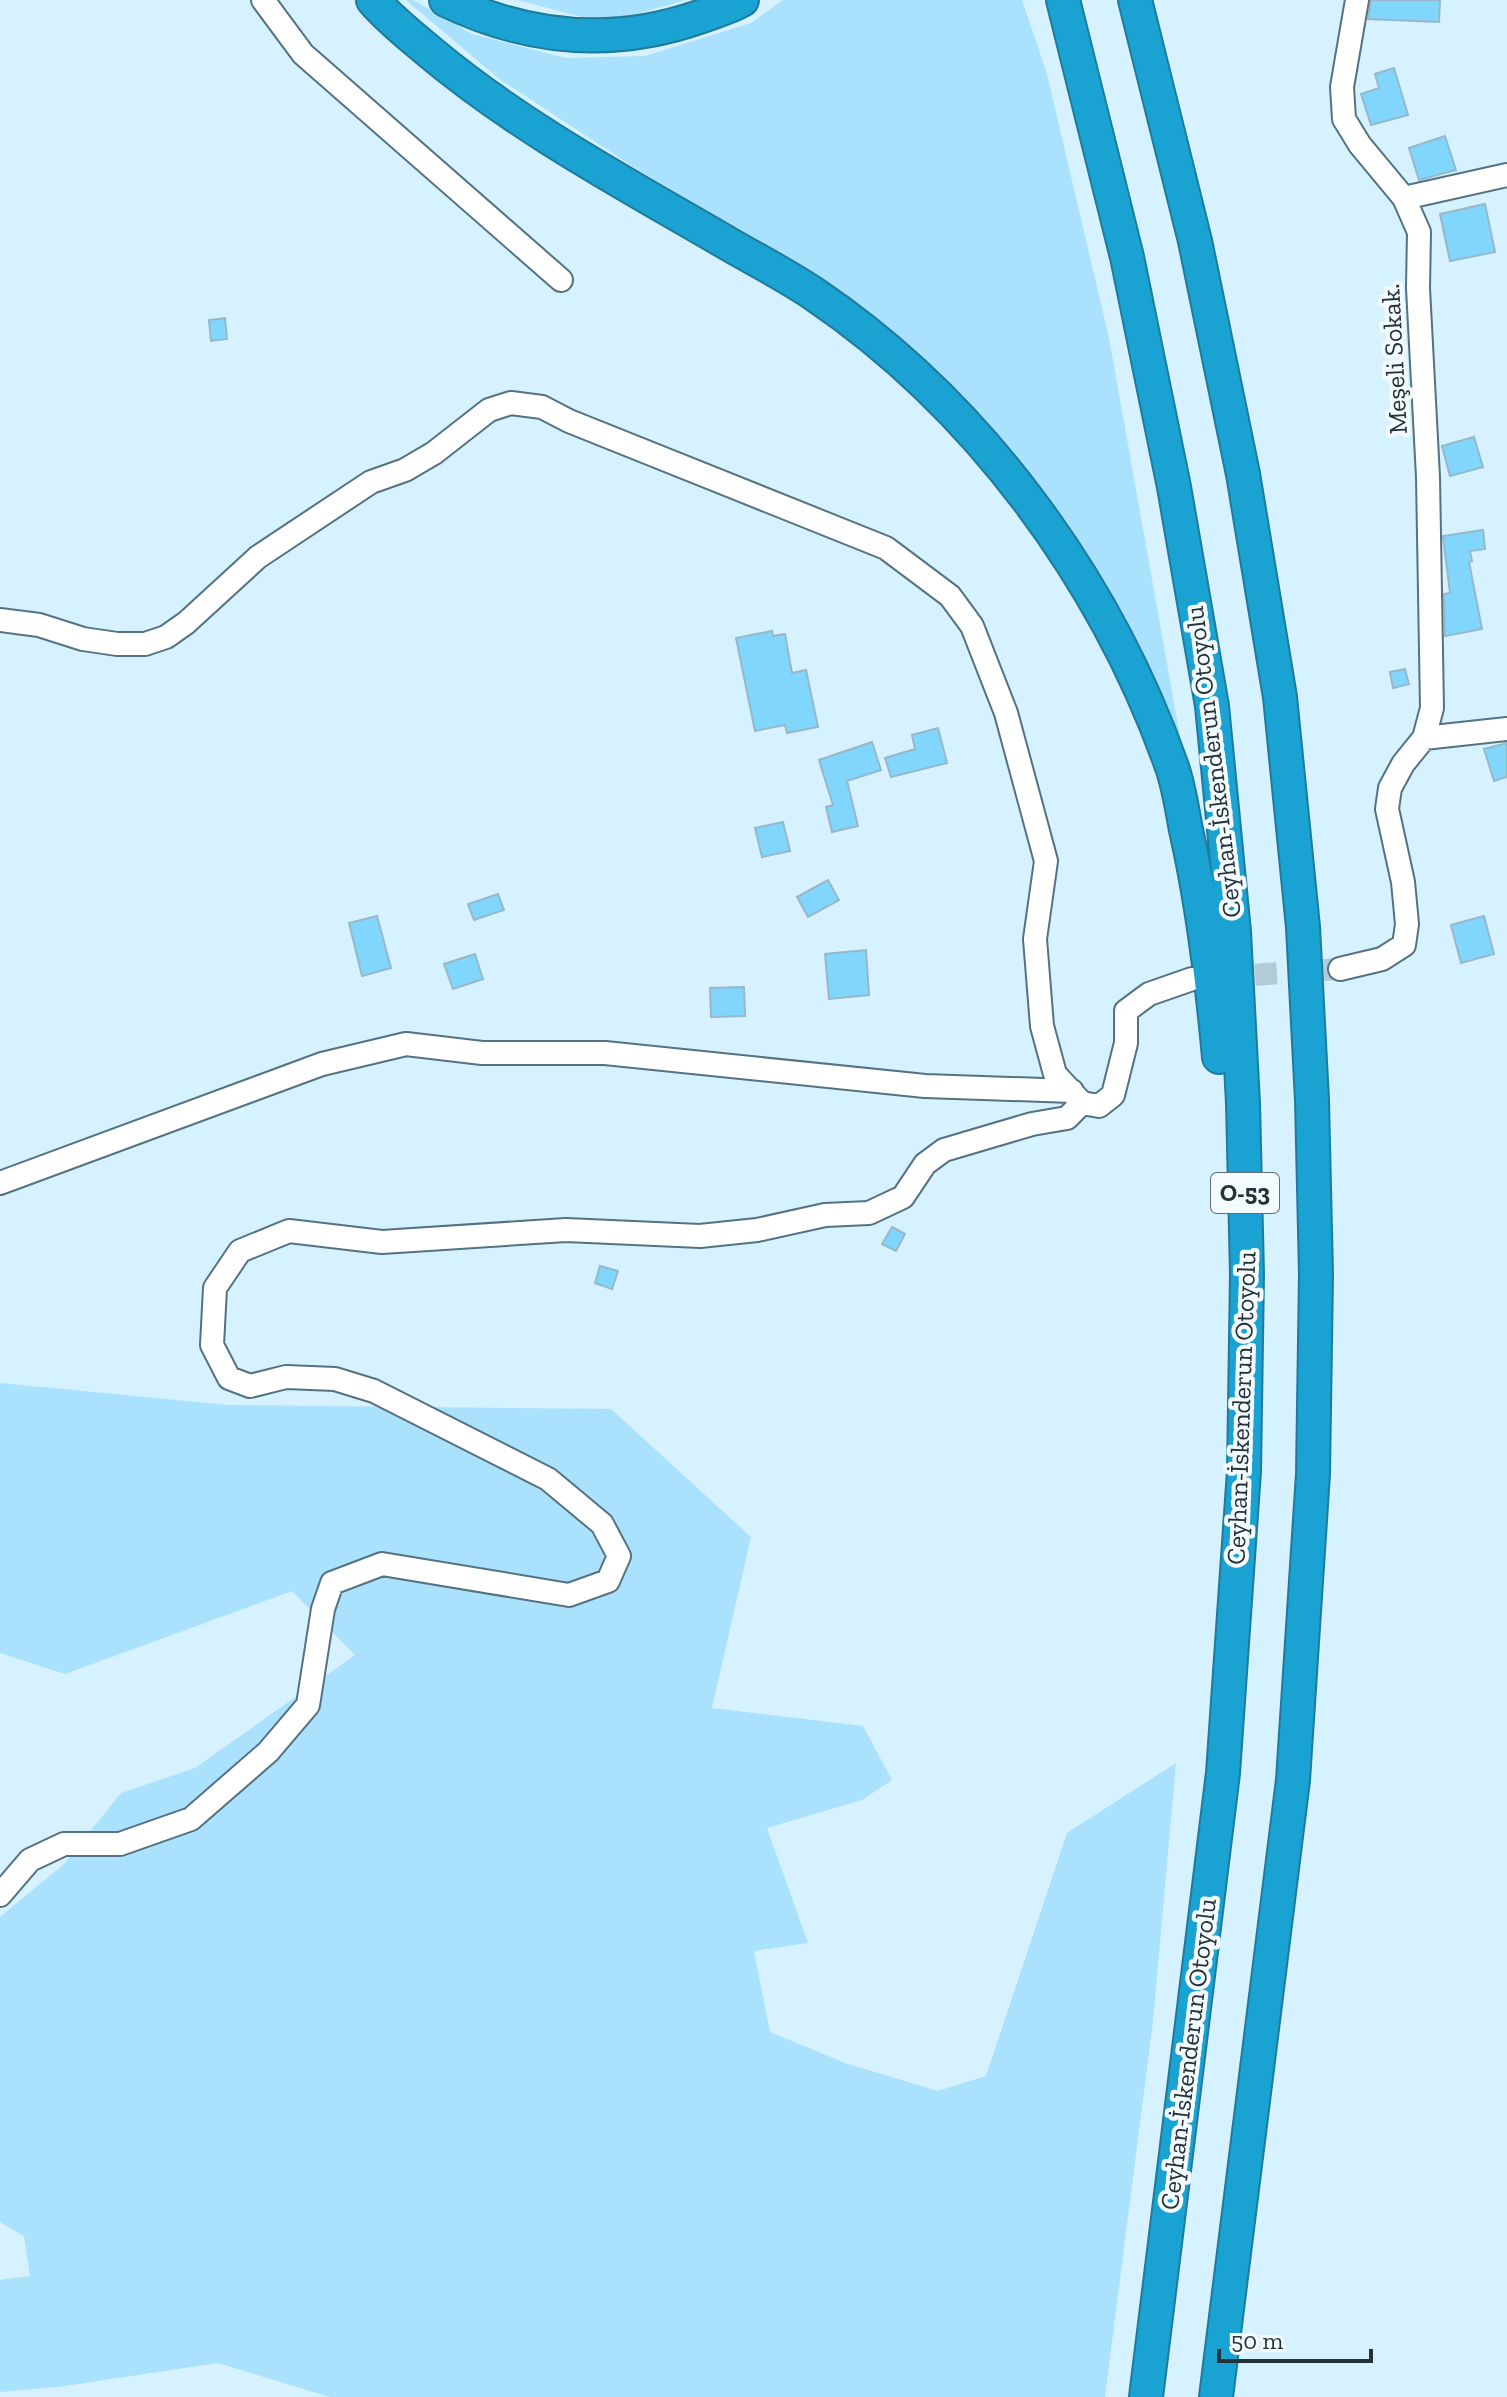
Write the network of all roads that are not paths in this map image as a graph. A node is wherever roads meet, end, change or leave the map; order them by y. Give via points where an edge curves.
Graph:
1 (263, 0) edge
2 (373, 0) edge
3 (446, 0) edge
4 (742, 0) edge
5 (1063, 0) edge
6 (1135, 0) edge
7 (1357, 0) edge
8 (1507, 175) edge
9 (1404, 198) junction
10 (561, 280) dead end
11 (0, 620) edge
12 (1507, 729) edge
13 (1424, 738) junction
14 (1340, 969) tunnel mouth
15 (1192, 979) dead end
16 (1077, 1097) junction
17 (0, 1183) edge
18 (1244, 1471) junction
19 (0, 1895) edge
20 (1146, 2397) edge
21 (1216, 2397) edge

1 - 10 street via 303,54
2 - 18 highway via 469,84 566,148 813,293 892,354 964,422 1028,498 1088,590 1140,688 1173,770 1197,880 1226,1121
3 - 4 highway via 536,32 601,36 670,28
5 - 18 highway, Ceyhan-İskenderun Otoyolu / O-53 via 1127,257 1212,706 1234,932 1243,1103
6 - 21 highway, O-53 via 1195,241 1243,474 1280,697 1303,927 1312,1100 1313,1474 1293,1780
7 - 9 street, Meşeli Sokak. via 1342,87 1344,119
8 - 9 street
9 - 13 street, Meşeli Sokak. via 1419,232 1432,708
11 - 16 street via 117,644 166,637 258,557 371,482 434,453 489,410 511,403 542,407 886,548 950,596 972,626 1006,713 1046,861 1035,939 1042,1026 1055,1074
12 - 13 street
13 - 14 street via 1390,788 1387,809 1403,882 1404,945 1382,959
15 - 16 street via 1149,994 1126,1011 1126,1043 1113,1095 1099,1106
16 - 17 street via 605,1053 482,1053 406,1044 322,1064
16 - 19 street via 1067,1118 944,1150 925,1164 903,1197 869,1213 700,1236 566,1230 382,1242 289,1231 240,1251 215,1288 212,1345 229,1378 250,1386 286,1377 335,1379 374,1391 548,1479 602,1524 619,1556 608,1581 569,1595 382,1564 332,1583 308,1705 268,1752 191,1819 120,1844 64,1844 30,1860
18 - 20 highway, Ceyhan-İskenderun Otoyolu / O-53 via 1223,1773

